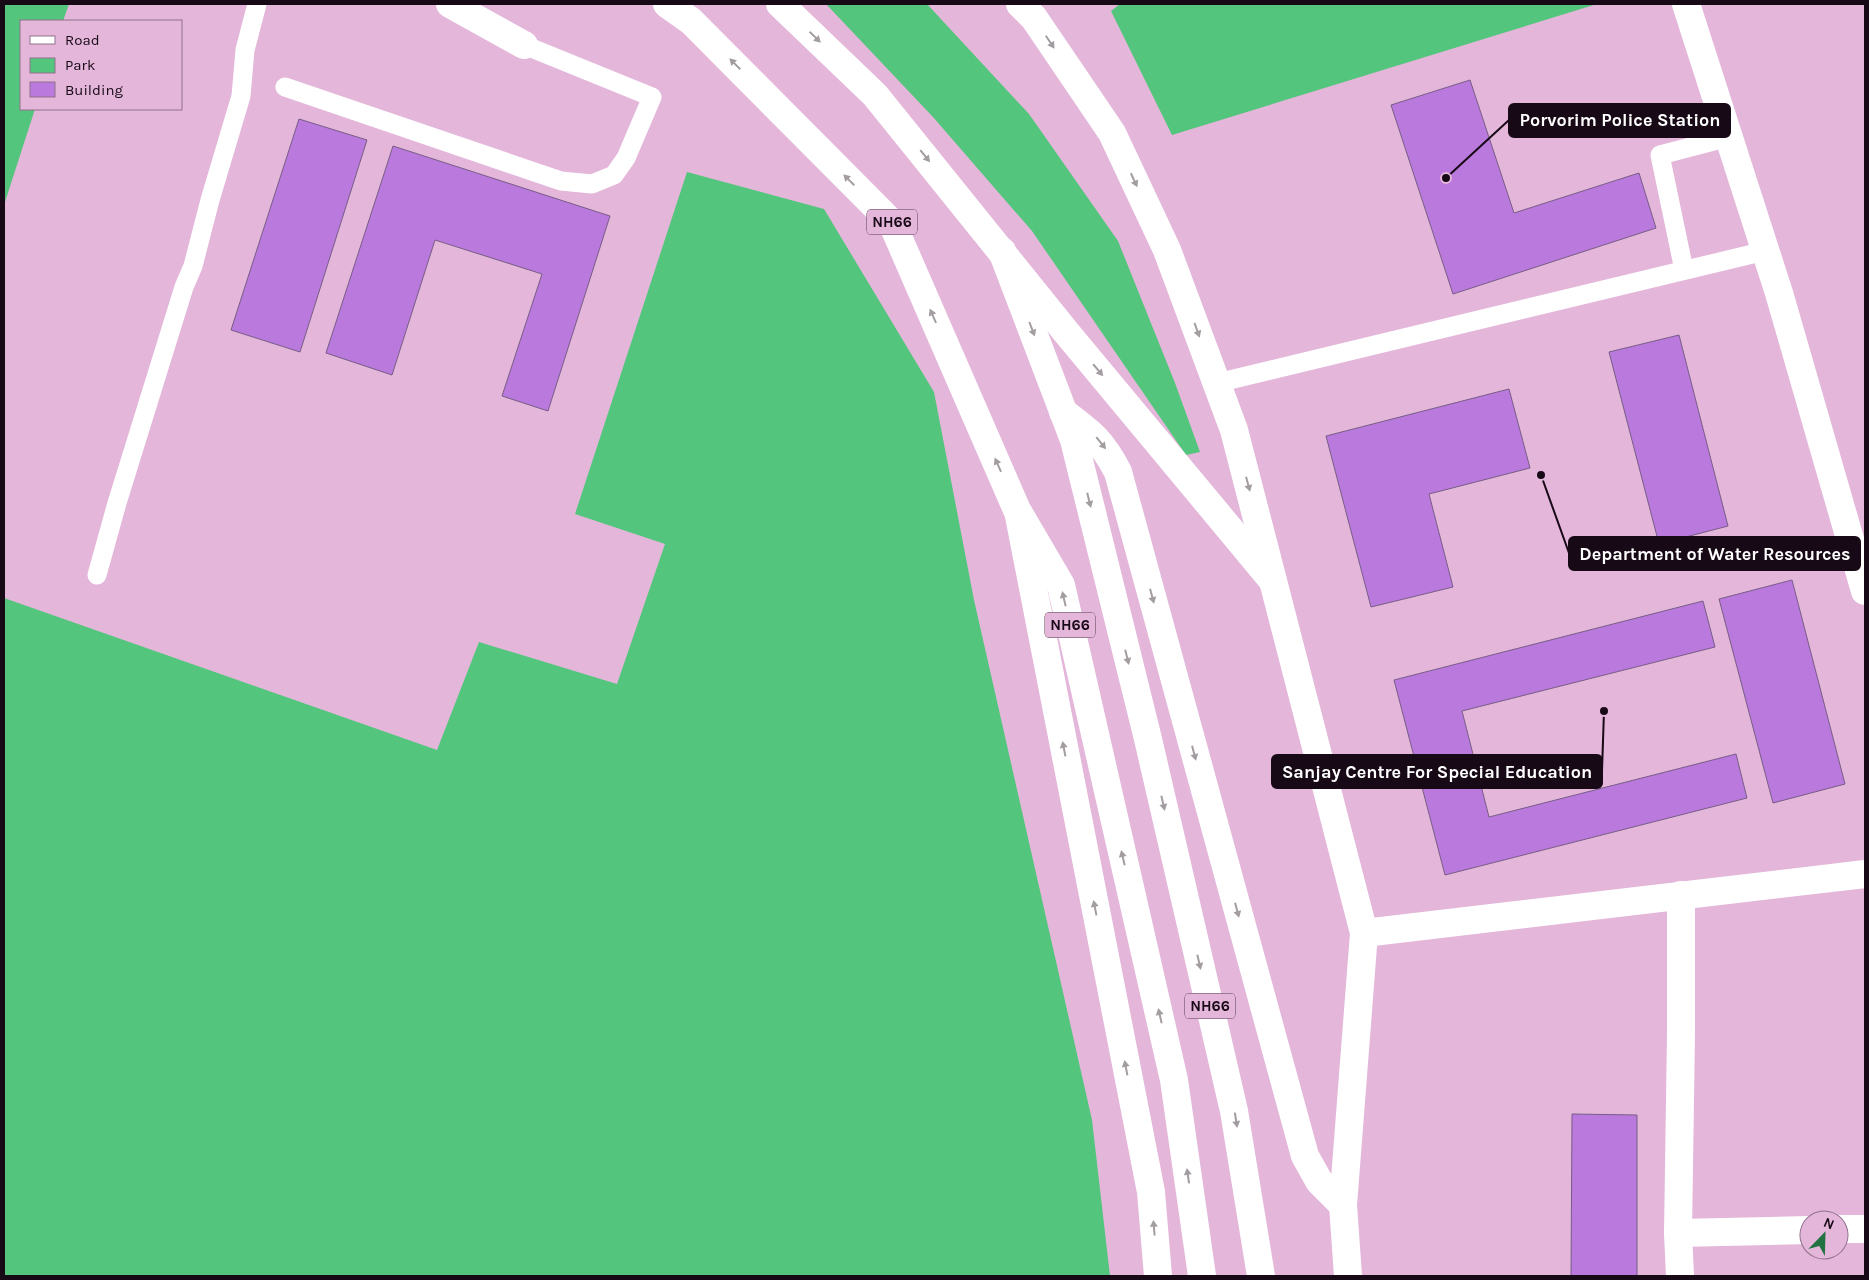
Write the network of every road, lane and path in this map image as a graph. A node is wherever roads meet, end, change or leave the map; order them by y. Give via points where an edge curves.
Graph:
1 (257, 4) edge
2 (450, 4) edge
3 (667, 4) edge
4 (780, 4) edge
5 (1020, 4) edge
6 (1686, 4) edge
7 (524, 45) joint
8 (286, 87) dead end
9 (1728, 137) junction
10 (1002, 251) junction
11 (1765, 251) junction
12 (1684, 270) junction
13 (1216, 383) junction
14 (1063, 412) junction
15 (1017, 510) junction
16 (97, 576) dead end
17 (1273, 581) junction
18 (1865, 591) edge
19 (1865, 874) edge
20 (1681, 895) junction
21 (1364, 933) junction
22 (1343, 1205) junction
23 (1849, 1229) edge
24 (1865, 1229) edge
25 (1799, 1230) edge
26 (1678, 1233) junction
27 (1158, 1276) edge
28 (1202, 1276) edge
29 (1261, 1276) edge
30 (1348, 1276) edge
31 (1680, 1276) edge

1 - 16 lane via 245,50 239,104 193,266
2 - 7 main road
15 -> 3 main road, NH66 via 892,223 691,20
4 -> 10 main road, NH66 via 875,95
5 -> 13 main road via 1034,18 1112,133 1167,250
6 - 9 main road
7 - 8 lane via 652,97 626,158 614,175 592,184 561,181
9 - 11 main road
9 - 12 lane via 1660,155
10 -> 14 main road, NH66
10 -> 17 main road
11 - 12 lane
11 - 18 main road
12 - 13 lane
13 -> 17 main road via 1234,430
14 -> 22 main road via 1095,437 1108,452 1118,472 1305,1156 1319,1181
14 -> 29 main road, NH66 via 1074,440 1148,739 1234,1111
27 -> 15 main road via 1151,1192
28 -> 15 main road, NH66 via 1174,1080 1061,585
17 - 21 main road
19 - 20 main road
20 - 21 main road
20 - 26 main road
21 - 22 main road
22 - 30 main road
23 - 24 main road
25 - 26 main road
26 - 31 main road

